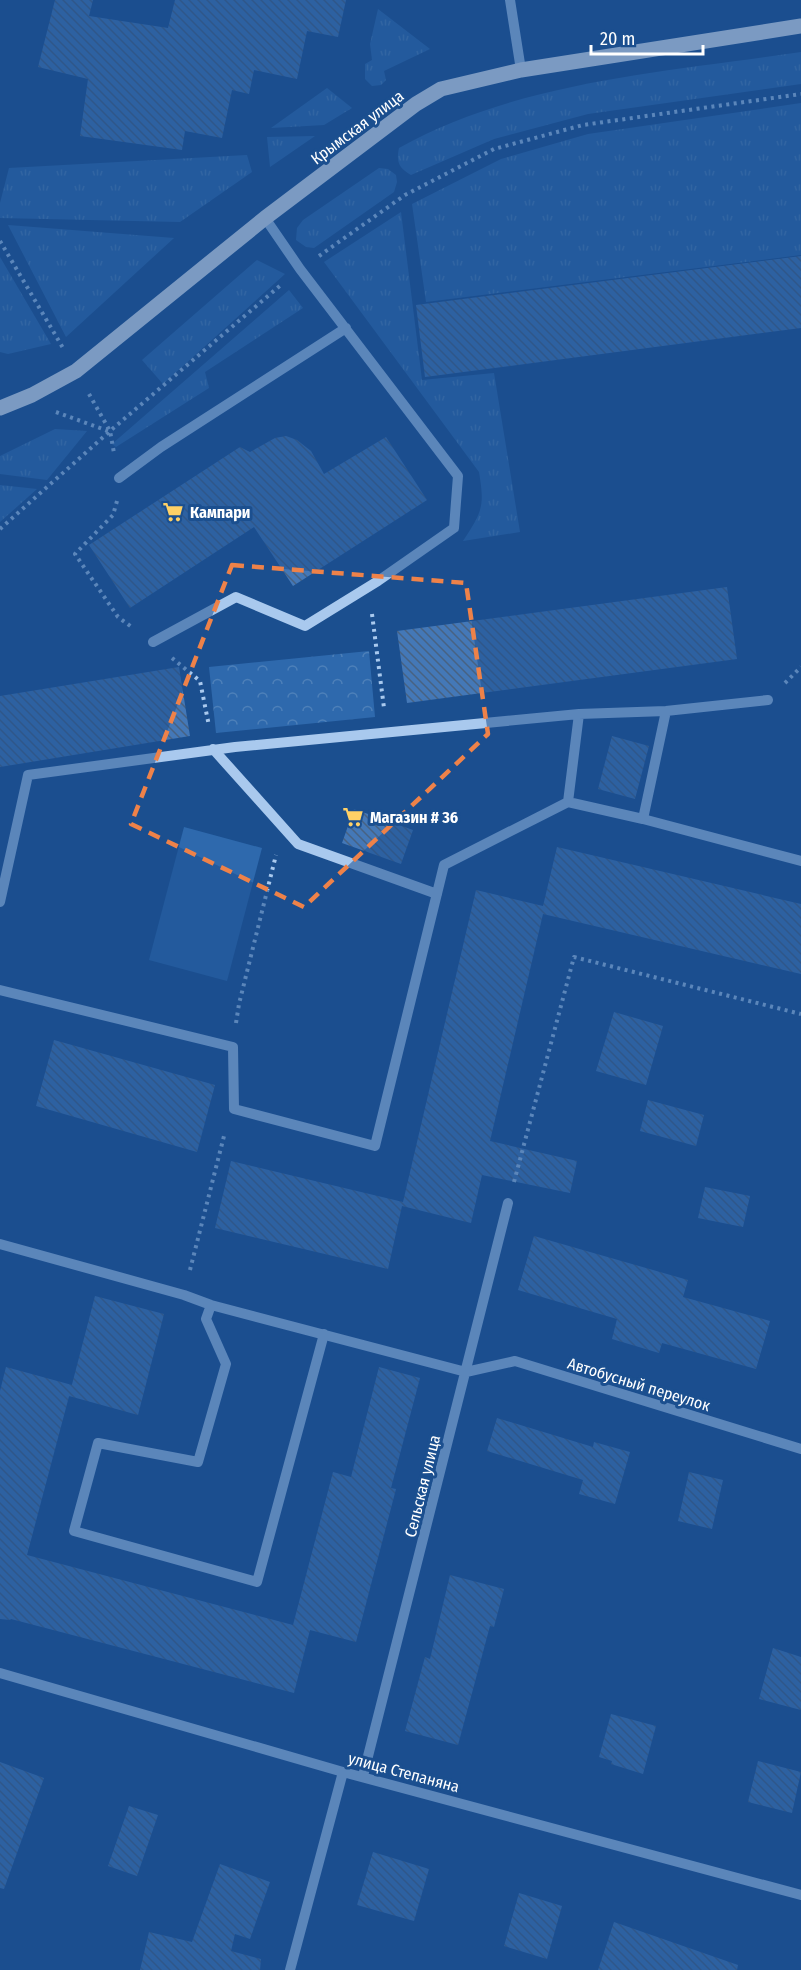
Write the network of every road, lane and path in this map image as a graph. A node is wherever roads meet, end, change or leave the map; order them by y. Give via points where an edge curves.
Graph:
1 (510, 0) edge
2 (801, 26) edge
3 (521, 70) junction
4 (801, 94) edge
5 (265, 218) junction
6 (300, 268) junction
7 (346, 328) junction
8 (0, 408) edge
9 (54, 412) dead end
10 (110, 431) junction
11 (119, 478) dead end
12 (0, 529) edge
13 (378, 581) junction
14 (153, 642) dead end
15 (768, 700) dead end
16 (666, 711) junction
17 (579, 714) junction
18 (387, 732) junction
19 (213, 749) junction
20 (568, 802) junction
21 (643, 819) junction
22 (801, 861) edge
23 (437, 894) junction
24 (0, 902) edge
25 (0, 990) edge
26 (801, 1014) edge
27 (234, 1109) junction
28 (508, 1203) joint
29 (0, 1244) edge
30 (184, 1295) junction
31 (210, 1305) junction
32 (324, 1334) junction
33 (466, 1372) junction
34 (801, 1449) edge
35 (0, 1673) edge
36 (343, 1772) junction
37 (363, 1776) junction
38 (801, 1895) edge
39 (290, 1970) edge

1 - 3 street
2 - 3 main road, Крымская улица
3 - 5 main road, Крымская улица via 441,89
4 - 6 path via 583,125 494,149 405,195
5 - 6 street
5 - 8 main road, Крымская улица via 76,371
6 - 7 street
6 - 10 path
7 - 11 street
7 - 13 street via 458,476 454,528
9 - 10 path
10 - 12 path
13 - 14 street via 305,626 236,597
13 - 18 path via 370,603
15 - 16 street
16 - 17 street
16 - 21 street
17 - 18 street
17 - 20 street
18 - 19 street
19 - 23 street via 298,844
19 - 24 street via 27,775
20 - 21 street
20 - 23 street via 444,865
21 - 22 street
23 - 27 street via 375,1146
25 - 27 street via 233,1047
26 - 28 path via 574,957
27 - 30 path via 224,1134
28 - 33 street, Сельская улица
29 - 30 street
30 - 31 street
31 - 32 street
31 - 32 street via 206,1319 226,1364 198,1462 98,1443 74,1531 257,1582
32 - 33 street
33 - 34 street, Автобусный переулок via 515,1361
33 - 37 street, Сельская улица
35 - 36 street, улица Степаняна
36 - 37 street, улица Степаняна
36 - 39 street
37 - 38 street, улица Степаняна

